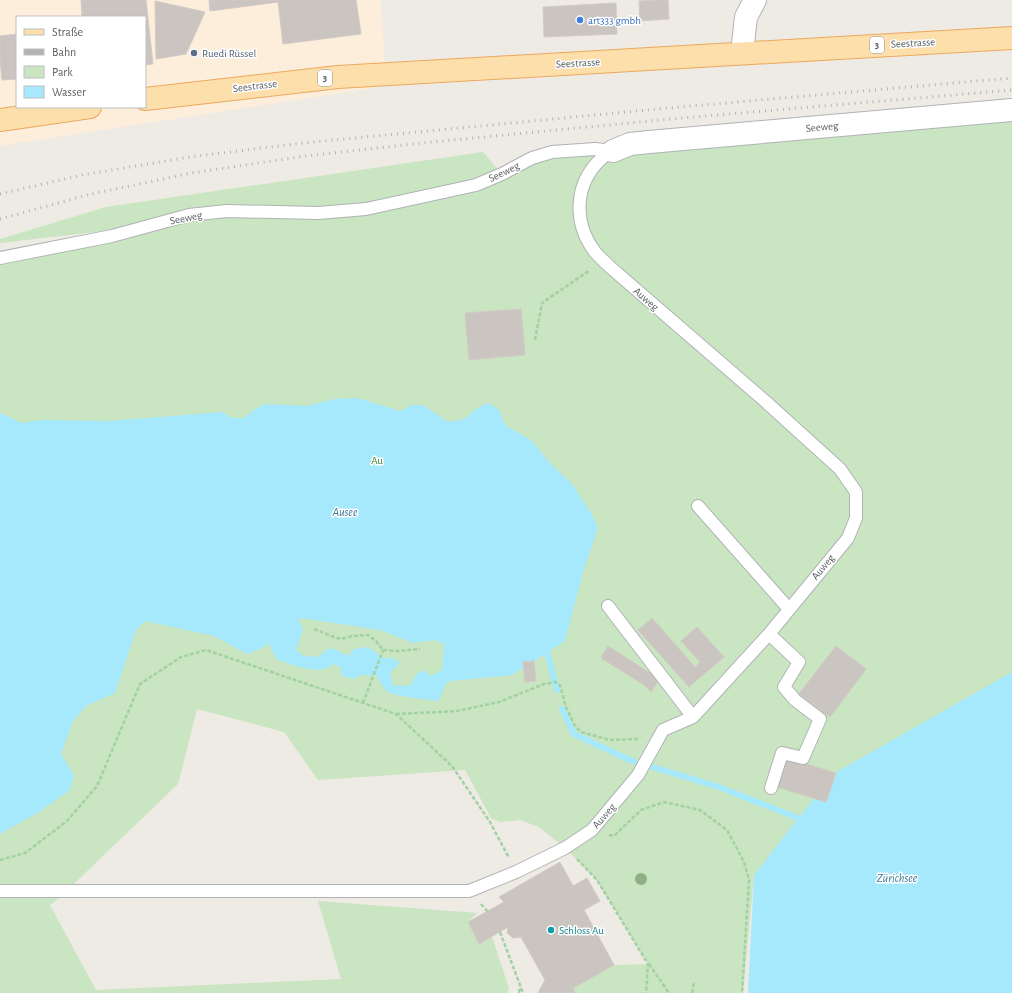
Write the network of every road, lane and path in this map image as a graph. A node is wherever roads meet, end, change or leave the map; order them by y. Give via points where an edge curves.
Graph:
1 (755, 0) edge
2 (1012, 38) edge
3 (742, 53) junction
4 (146, 99) edge
5 (83, 108) edge
6 (1012, 110) edge
7 (0, 120) edge
8 (613, 151) junction
9 (0, 258) edge
10 (603, 261) junction
11 (535, 340) dead end
12 (698, 506) dead end
13 (608, 606) dead end
14 (789, 609) junction
15 (314, 629) dead end
16 (769, 634) junction
17 (420, 649) dead end
18 (383, 650) junction
19 (363, 703) junction
20 (396, 714) junction
21 (693, 716) junction
22 (663, 730) junction
23 (771, 788) dead end
24 (592, 830) junction
25 (565, 848) junction
26 (0, 860) edge
27 (516, 872) junction
28 (0, 891) edge
29 (500, 932) dead end
30 (648, 964) junction
31 (694, 982) dead end
32 (520, 987) junction
33 (519, 993) edge
34 (523, 993) edge
35 (646, 993) edge
36 (670, 993) edge
37 (692, 993) edge
38 (742, 993) edge

1 - 3 street via 746,18
2 - 3 main road, Seestrasse / 3
3 - 4 main road, Seestrasse / 3 via 338,77
5 - 7 main road
6 - 8 street, Seeweg via 649,142 630,144
8 - 9 lane, Seeweg via 595,149 552,152 532,158 476,186 366,209 318,213 227,211 189,215 112,236
8 - 10 lane, Auweg via 589,172 579,201 579,214 586,238
10 - 11 path via 542,303
10 - 14 lane, Auweg via 840,469 856,492 856,518 848,538
12 - 14 lane
13 - 21 lane
14 - 16 lane, Auweg
15 - 18 path via 341,639 368,635
16 - 21 lane, Auweg
16 - 23 lane via 799,662 784,687 795,700 820,719 803,758 782,753
17 - 18 path
18 - 19 path
19 - 20 path
19 - 26 path via 206,650 181,657 140,684 97,786 67,821 25,853
20 - 22 path via 457,711 498,702 555,682 560,685 566,707 575,726 581,732 616,740 636,739
20 - 27 path via 452,766 490,822
21 - 22 lane, Auweg
22 - 24 lane, Auweg via 638,775
24 - 25 lane, Auweg
24 - 38 path via 614,836 641,810 664,802 700,810 727,830 744,862 749,880
25 - 27 lane, Auweg
25 - 30 path via 597,880
27 - 28 lane, Auweg via 469,891
29 - 32 path
30 - 35 path
30 - 36 path
31 - 37 path
32 - 33 path
32 - 34 path

